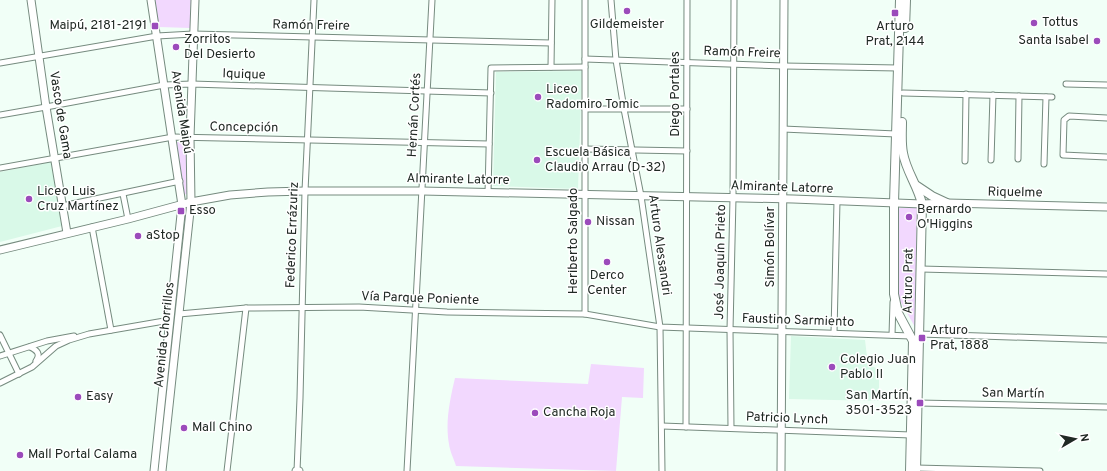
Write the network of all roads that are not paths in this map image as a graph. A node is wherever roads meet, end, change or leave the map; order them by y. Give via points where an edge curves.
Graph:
1 (31, 0) edge
2 (151, 0) edge
3 (195, 0) edge
4 (314, 0) edge
5 (432, 0) edge
6 (552, 0) edge
7 (585, 0) edge
8 (611, 0) edge
9 (687, 0) edge
10 (734, 0) edge
11 (784, 0) edge
12 (900, 0) edge
13 (906, 0) edge
14 (193, 34) junction
15 (157, 36) junction
16 (312, 37) junction
17 (430, 40) junction
18 (551, 43) junction
19 (39, 56) junction
20 (585, 59) junction
21 (616, 60) junction
22 (687, 62) junction
23 (0, 63) edge
24 (733, 64) junction
25 (784, 66) junction
26 (550, 67) junction
27 (585, 67) junction
28 (898, 68) junction
29 (192, 84) junction
30 (1066, 84) dead end
31 (164, 85) junction
32 (1107, 85) edge
33 (310, 88) junction
34 (427, 91) junction
35 (491, 93) junction
36 (903, 93) junction
37 (966, 94) junction
38 (993, 95) junction
39 (1019, 96) junction
40 (46, 107) junction
41 (687, 108) junction
42 (585, 109) junction
43 (624, 109) junction
44 (0, 115) edge
45 (1107, 118) edge
46 (783, 129) junction
47 (896, 134) junction
48 (173, 137) junction
49 (190, 137) junction
50 (308, 140) junction
51 (424, 143) junction
52 (489, 144) junction
53 (585, 149) junction
54 (632, 150) junction
55 (687, 152) junction
56 (1107, 157) edge
57 (54, 158) junction
58 (1018, 159) dead end
59 (991, 160) dead end
60 (965, 161) dead end
61 (1044, 164) dead end
62 (0, 168) edge
63 (180, 182) junction
64 (916, 186) junction
65 (305, 191) junction
66 (422, 191) junction
67 (488, 193) junction
68 (122, 194) junction
69 (585, 195) junction
70 (641, 196) junction
71 (687, 197) junction
72 (733, 198) junction
73 (783, 199) junction
74 (837, 201) junction
75 (191, 202) junction
76 (894, 203) junction
77 (947, 203) junction
78 (922, 204) junction
79 (182, 205) junction
80 (62, 206) junction
81 (1107, 207) edge
82 (128, 218) junction
83 (92, 227) junction
84 (67, 233) junction
85 (0, 250) edge
86 (921, 269) junction
87 (1107, 274) edge
88 (894, 294) junction
89 (246, 308) junction
90 (302, 308) junction
91 (415, 310) junction
92 (179, 314) junction
93 (585, 314) junction
94 (170, 320) junction
95 (660, 328) junction
96 (687, 329) junction
97 (111, 330) junction
98 (730, 330) junction
99 (782, 331) junction
100 (834, 333) junction
101 (89, 334) junction
102 (0, 335) edge
103 (892, 335) junction
104 (915, 335) junction
105 (1107, 340) edge
106 (29, 347) junction
107 (9, 354) junction
108 (0, 356) edge
109 (34, 366) junction
110 (19, 374) junction
111 (0, 383) edge
112 (918, 403) junction
113 (165, 407) junction
114 (1107, 407) edge
115 (662, 426) junction
116 (686, 427) junction
117 (731, 428) junction
118 (782, 430) junction
119 (911, 435) junction
120 (914, 470) edge
121 (154, 471) edge
122 (162, 471) edge
123 (227, 471) edge
124 (297, 471) edge
125 (407, 471) edge
126 (662, 471) edge
127 (781, 471) edge
128 (1040, 471) edge

1 - 19 main road, Vasco de Gama
2 - 15 main road, Avenida Maipú
3 - 14 main road, Avenida Maipú
4 - 16 street, Federico Errázuriz
5 - 17 street, Hernán Cortés
6 - 18 street
7 - 20 street, Heriberto Salgado
8 - 21 street, Arturo Alessandri
9 - 22 street, Diego Portales
10 - 24 street, José Joaquín Prieto
11 - 25 main road, Simón Bolívar
12 - 28 main road, Arturo Prat
13 - 36 main road, Arturo Prat
14 - 15 street, Ramón Freire
14 - 16 street, Ramón Freire
14 - 29 main road, Avenida Maipú
15 - 19 street, Ramón Freire
15 - 31 main road, Avenida Maipú
16 - 17 street, Ramón Freire
16 - 33 street, Federico Errázuriz
17 - 18 street, Ramón Freire
17 - 34 street, Hernán Cortés
18 - 26 street
19 - 23 street, Ramón Freire
19 - 40 main road, Vasco de Gama
20 - 21 street, Ramón Freire
20 - 27 street, Heriberto Salgado
21 - 22 street, Ramón Freire
21 - 43 street, Arturo Alessandri
22 - 24 street, Ramón Freire
22 - 41 street, Diego Portales
24 - 25 street, Ramón Freire
24 - 72 street, José Joaquín Prieto
25 - 28 street, Ramón Freire
25 - 46 main road, Simón Bolívar
26 - 27 street
26 - 35 street via 491,68
27 - 42 street, Heriberto Salgado
28 - 47 main road, Arturo Prat
29 - 31 street, Iquique
29 - 33 street, Iquique
29 - 49 main road, Avenida Maipú
30 - 32 street
31 - 40 street, Iquique
31 - 48 main road, Avenida Maipú
33 - 34 street, Iquique
33 - 50 street, Federico Errázuriz
34 - 35 street, Iquique
34 - 51 street, Hernán Cortés
35 - 52 street
36 - 37 street
36 - 64 main road, Arturo Prat via 903,154
37 - 38 street
37 - 60 street
38 - 39 street
38 - 59 street
39 - 58 street
39 - 61 street via 1049,97
40 - 44 street, Iquique
40 - 57 main road, Vasco de Gama
41 - 43 street
41 - 55 street, Diego Portales
42 - 43 street
42 - 53 street, Heriberto Salgado
43 - 54 street, Arturo Alessandri
45 - 56 street via 1069,116 1064,120 1063,155
46 - 47 street
46 - 73 main road, Simón Bolívar
47 - 76 main road, Arturo Prat
48 - 49 street, Concepción
48 - 57 street, Concepción
48 - 63 main road, Avenida Maipú
49 - 50 street, Concepción
49 - 75 main road, Avenida Maipú
50 - 51 street, Concepción
50 - 65 street, Federico Errázuriz
51 - 52 street, Concepción
51 - 66 street, Hernán Cortés
52 - 67 street
53 - 54 street
53 - 69 street, Heriberto Salgado
54 - 55 street
54 - 70 street, Arturo Alessandri
55 - 71 street, Diego Portales
57 - 62 street, Concepción
57 - 80 main road, Vasco de Gama
63 - 68 street
63 - 79 main road, Avenida Maipú
64 - 77 main road
64 - 78 main road, Arturo Prat
65 - 66 main road, Almirante Latorre
65 - 75 main road, Almirante Latorre via 243,194
65 - 90 street, Federico Errázuriz
66 - 67 main road, Almirante Latorre
66 - 91 street, Hernán Cortés
67 - 69 main road, Almirante Latorre
68 - 80 street
68 - 82 street
69 - 70 main road, Almirante Latorre
69 - 93 street, Heriberto Salgado
70 - 71 main road, Almirante Latorre
70 - 95 street, Arturo Alessandri
71 - 72 main road, Almirante Latorre
71 - 96 street, Diego Portales
72 - 73 main road, Almirante Latorre
72 - 98 street, José Joaquín Prieto
73 - 74 main road, Almirante Latorre
73 - 99 main road, Simón Bolívar
74 - 76 main road, Almirante Latorre
74 - 100 street
75 - 79 main road, Almirante Latorre
75 - 92 main road, Avenida Chorrillos
76 - 78 main road, Almirante Latorre
76 - 88 main road, Arturo Prat
77 - 78 main road, Riquelme
77 - 81 main road, Riquelme
78 - 86 main road, Arturo Prat
79 - 82 main road, Almirante Latorre
79 - 94 main road, Avenida Chorrillos
80 - 84 main road, Vasco de Gama
82 - 83 main road, Almirante Latorre
83 - 84 main road, Almirante Latorre
83 - 97 street
84 - 85 main road, Almirante Latorre
86 - 87 street
86 - 104 main road, Arturo Prat
88 - 103 street, Arturo Prat
88 - 104 main road, Arturo Prat via 898,312
89 - 90 street, Vía Parque Poniente
89 - 92 street, Vía Parque Poniente
89 - 123 street
90 - 91 street, Vía Parque Poniente via 359,307
90 - 124 street, Federico Errázuriz
91 - 93 street, Vía Parque Poniente
91 - 125 street, Hernán Cortés
92 - 113 main road, Avenida Chorrillos
93 - 95 street, Vía Parque Poniente
94 - 97 street
94 - 113 main road, Avenida Chorrillos
95 - 96 street, Faustino Sarmiento
95 - 115 street, Arturo Alessandri
96 - 98 street, Faustino Sarmiento
96 - 116 street, Diego Portales
97 - 101 street
98 - 99 street, Faustino Sarmiento
98 - 117 street, José Joaquín Prieto
99 - 100 street, Faustino Sarmiento
99 - 118 main road, Simón Bolívar
100 - 103 street, Faustino Sarmiento
101 - 106 street via 47,341
101 - 109 street via 56,346
102 - 107 street
103 - 104 street, Faustino Sarmiento
104 - 105 street, Faustino Sarmiento
104 - 112 main road, Arturo Prat
104 - 119 main road, Arturo Prat
106 - 107 street
106 - 109 street via 39,354
107 - 108 street
107 - 110 street
109 - 110 street
110 - 111 street
112 - 114 street, San Martín
112 - 120 main road, Arturo Prat
113 - 121 main road, Avenida Chorrillos
113 - 122 main road, Avenida Chorrillos
115 - 116 street, Patricio Lynch
115 - 126 street, Arturo Alessandri
116 - 117 street, Patricio Lynch
117 - 118 street, Patricio Lynch
118 - 119 street, Patricio Lynch
118 - 127 main road, Simón Bolívar
119 - 120 main road, Arturo Prat
120 - 128 street

